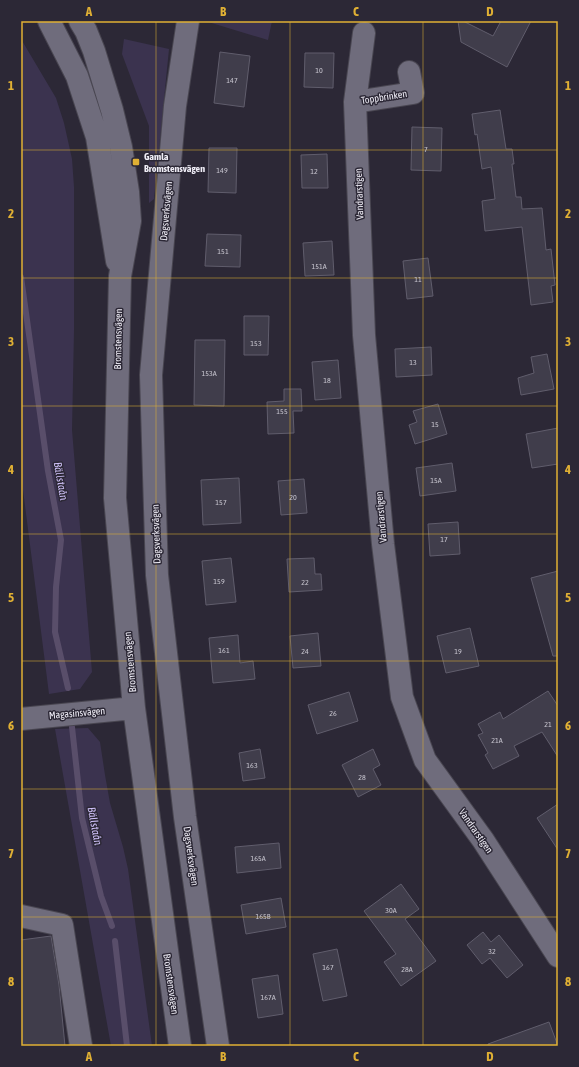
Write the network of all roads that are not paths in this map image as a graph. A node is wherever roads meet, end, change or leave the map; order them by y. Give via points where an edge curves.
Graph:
1 (80, 21) edge
2 (188, 21) edge
3 (52, 22) edge
4 (364, 33) dead end
5 (409, 72) dead end
6 (355, 102) junction
7 (120, 276) junction
8 (134, 708) junction
9 (21, 719) edge
10 (21, 916) edge
11 (558, 956) edge
12 (81, 1046) edge
13 (180, 1046) edge
14 (218, 1046) edge

1 - 7 street, Bromstensvägen via 94,50 121,147 130,221
2 - 14 street, Dagsverksvägen via 175,106 151,375 157,574 185,817
3 - 7 street, Bromstensvägen via 77,76 97,137
4 - 6 street, Vandrarstigen
5 - 6 street, Toppbrinken via 413,93
6 - 11 street, Vandrarstigen via 364,335 383,544 402,697 425,760 483,840
7 - 8 street, Bromstensvägen via 115,498
8 - 9 street, Magasinsvägen
8 - 13 street, Bromstensvägen
10 - 12 street via 62,925

